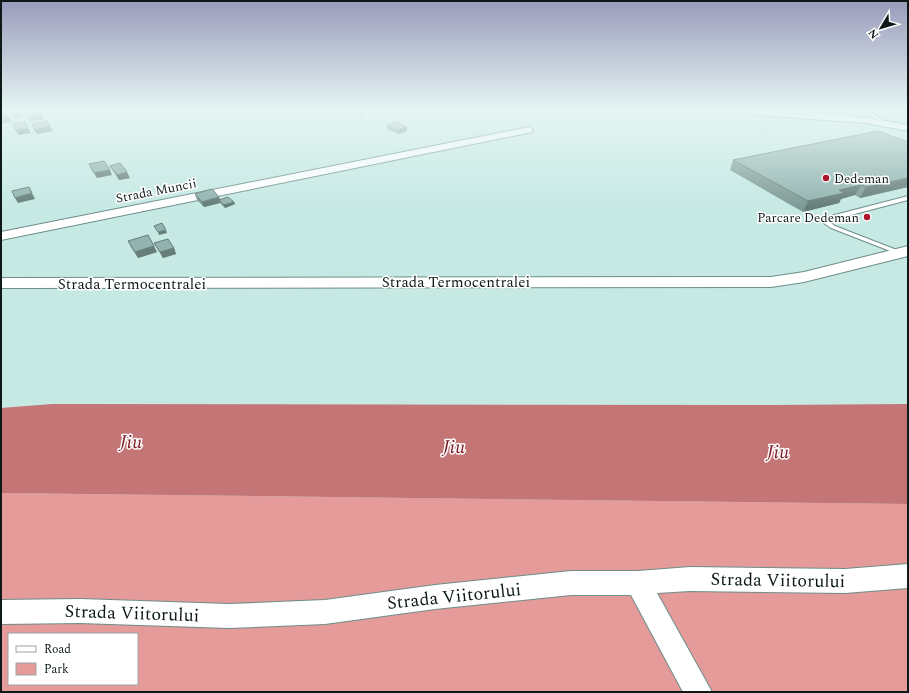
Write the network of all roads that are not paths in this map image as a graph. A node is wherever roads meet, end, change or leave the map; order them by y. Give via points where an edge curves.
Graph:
1 (473, 141) edge
2 (908, 198) edge
3 (1, 236) edge
4 (904, 252) edge
5 (1, 283) edge
6 (908, 576) edge
7 (638, 583) junction
8 (1, 612) edge
9 (698, 692) edge

1 - 3 street, Strada Muncii
2 - 4 lane via 824,221 826,224
4 - 5 street, Strada Termocentralei via 804,277 771,282
6 - 7 street, Strada Viitorului via 845,581 690,579
7 - 8 street, Strada Viitorului via 571,583 435,597 325,612 229,616 80,611
7 - 9 street

